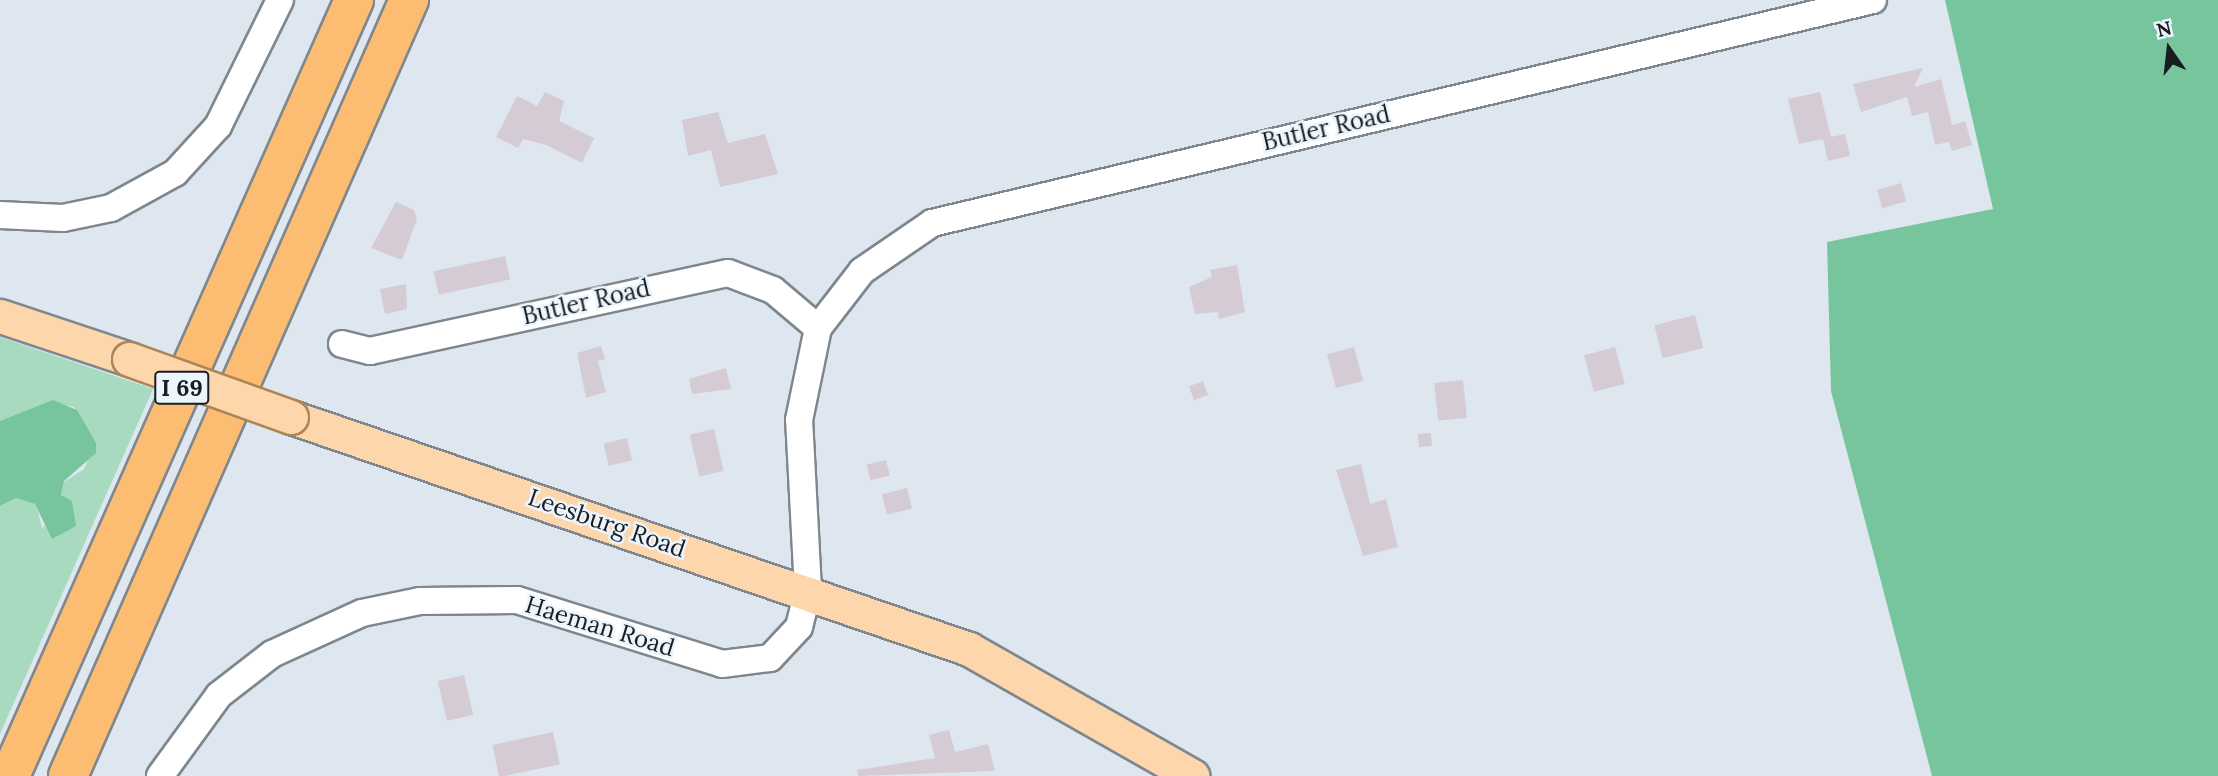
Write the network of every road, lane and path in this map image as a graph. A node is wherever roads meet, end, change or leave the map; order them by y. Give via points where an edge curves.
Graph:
1 (280, 0) edge
2 (354, 0) edge
3 (409, 0) edge
4 (1873, 0) edge
5 (0, 215) edge
6 (0, 316) edge
7 (818, 328) junction
8 (342, 344) dead end
9 (808, 590) junction
10 (1186, 774) edge
11 (9, 776) edge
12 (68, 776) edge
13 (160, 776) edge

1 - 5 street via 218,126 175,173 131,200 88,214
2 - 11 highway, I 69
3 - 12 highway, I 69
4 - 7 street, Butler Road via 932,223 862,271
6 - 9 main road, Leesburg Road, bridge
7 - 8 street, Butler Road via 773,289 727,273 382,349 354,351
7 - 9 street, Butler Road via 799,420
9 - 10 main road, Leesburg Road via 1002,665
9 - 13 street, Haeman Road via 799,627 785,647 738,665 517,600 420,601 362,613 272,654 219,695

